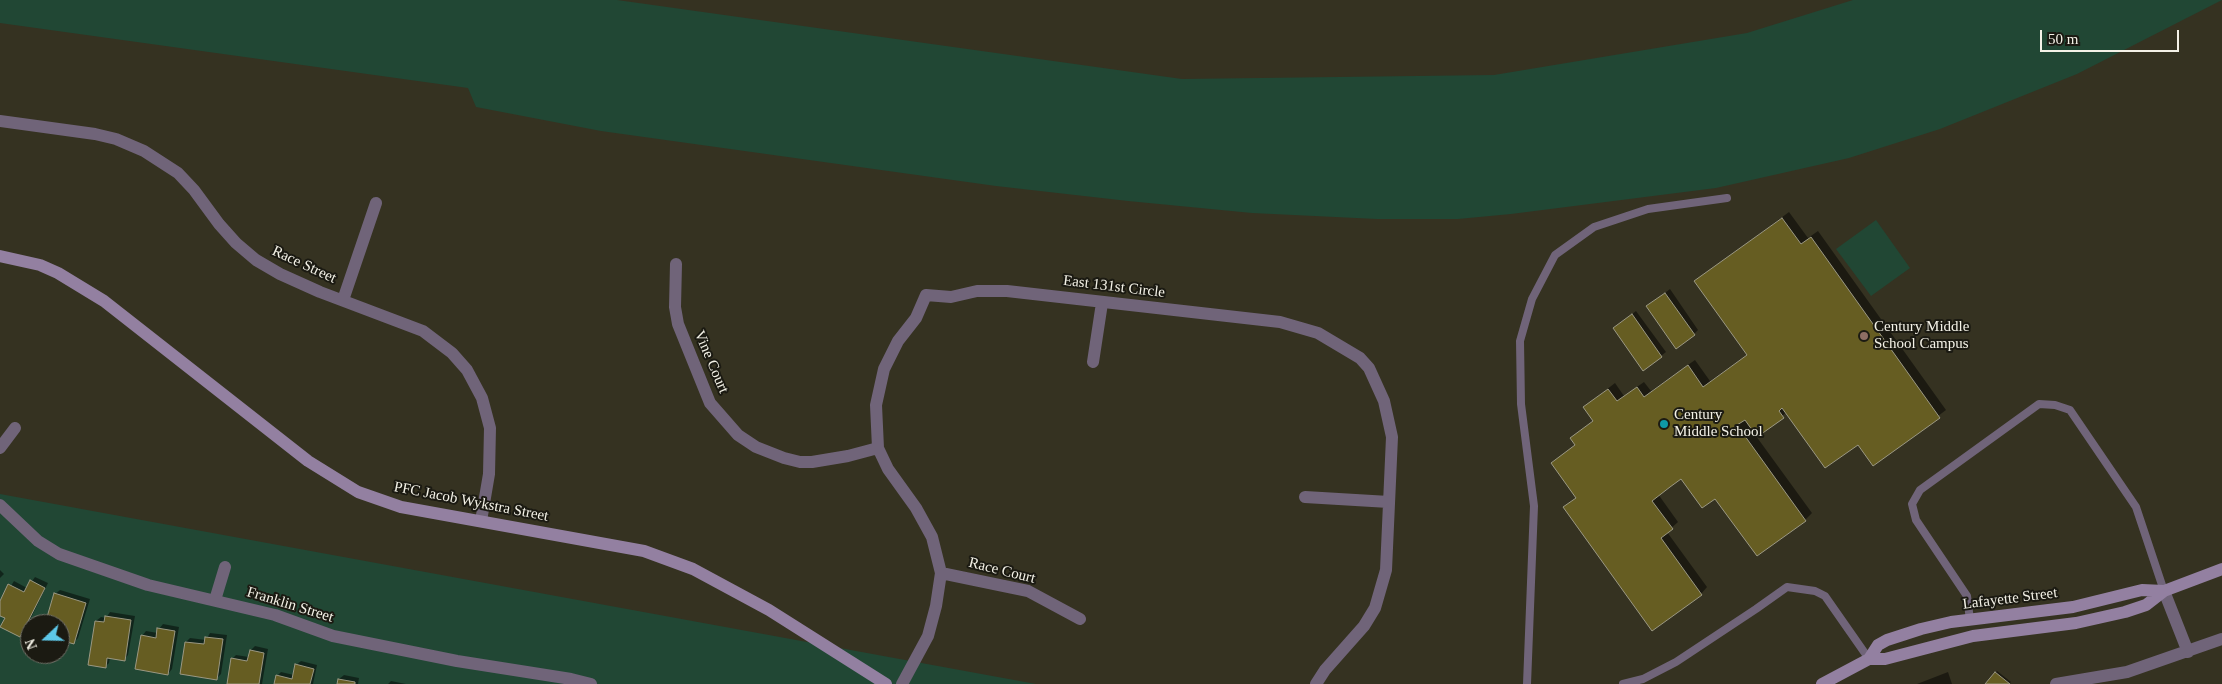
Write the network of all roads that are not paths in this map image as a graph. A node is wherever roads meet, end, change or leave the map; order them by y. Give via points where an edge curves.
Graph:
1 (0, 121) edge
2 (1727, 198) dead end
3 (376, 203) dead end
4 (0, 256) edge
5 (676, 264) dead end
6 (343, 300) junction
7 (1102, 303) junction
8 (1093, 362) dead end
9 (16, 428) dead end
10 (0, 448) edge
11 (878, 448) junction
12 (1305, 497) dead end
13 (1389, 502) junction
14 (0, 505) edge
15 (481, 521) junction
16 (224, 567) dead end
17 (2222, 569) edge
18 (941, 573) junction
19 (2164, 591) junction
20 (214, 600) junction
21 (1080, 620) dead end
22 (1970, 620) junction
23 (2222, 639) edge
24 (2188, 652) junction
25 (1869, 659) junction
26 (591, 684) edge
27 (886, 684) edge
28 (902, 684) edge
29 (1316, 684) edge
30 (1527, 684) edge
31 (1623, 684) edge
32 (1822, 684) edge
33 (2056, 684) edge

1 - 6 street, Race Street via 95,134 144,151 178,173 236,243 256,260 280,274
2 - 30 lane via 1648,209 1594,227 1555,255 1532,299 1520,341 1520,404 1534,506
3 - 6 street
4 - 15 street, PFC Jacob Wykstra Street via 40,265 104,301 308,461 358,492 401,507
5 - 11 street, Vine Court via 678,324 710,403 738,436 756,447 800,462 848,456
6 - 15 street, Race Street via 423,331 452,353 467,370 482,398 490,428 489,474
7 - 8 street
7 - 11 street, East 131st Circle via 1007,291 951,297 926,295 916,318 898,340 884,369 876,405
7 - 13 street, East 131st Circle via 1280,322 1318,333 1360,358 1369,368 1388,414 1393,453
9 - 10 street
11 - 18 street, East 131st Circle via 932,537
12 - 13 street
13 - 29 street, East 131st Circle via 1386,570 1375,608
14 - 20 street, Franklin Street via 38,540 59,554 148,585
15 - 27 street, PFC Jacob Wykstra Street via 644,551 693,569 769,610
16 - 20 street
17 - 19 street, Lafayette Street
18 - 21 street, Race Court via 1028,591
18 - 28 street, East 131st Circle via 928,636
19 - 22 street, Lafayette Street via 2142,590 2073,607
19 - 22 lane via 2136,507 2070,410 2039,404 1920,490 1912,504 1916,520 1967,596
19 - 24 street
19 - 25 street, Lafayette Street via 2146,605 2076,623 1973,636 1885,659
20 - 26 street, Franklin Street via 275,614 333,636
22 - 25 street, Lafayette Street via 1921,629 1887,640 1878,645
23 - 24 street
24 - 33 street via 2127,672
25 - 31 lane via 1825,596 1815,591 1786,587 1676,662 1643,679
25 - 32 street, Lafayette Street

